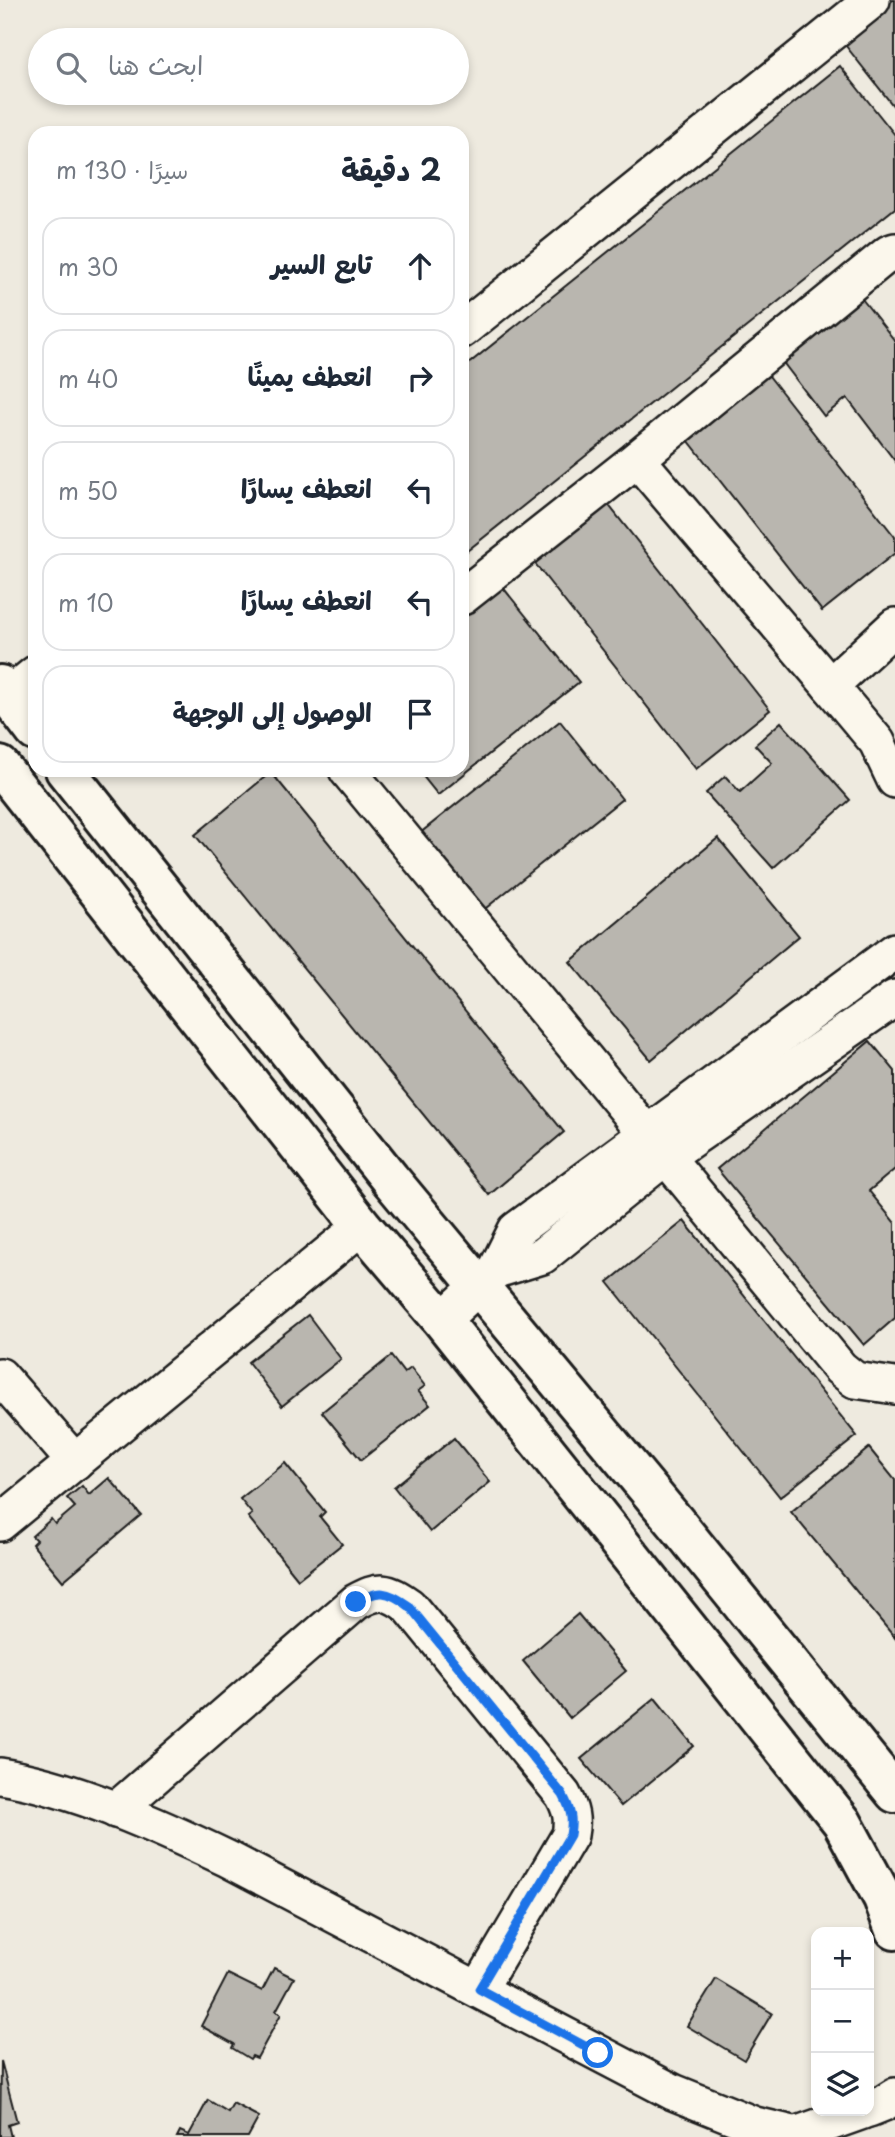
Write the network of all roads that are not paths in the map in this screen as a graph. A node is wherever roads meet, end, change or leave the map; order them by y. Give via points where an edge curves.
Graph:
1 (872, 0) edge
2 (895, 251) edge
3 (469, 324) edge
4 (637, 459) junction
5 (469, 591) edge
6 (895, 626) edge
7 (14, 685) edge
8 (830, 686) junction
9 (28, 716) edge
10 (0, 767) edge
11 (71, 777) edge
12 (353, 777) edge
13 (895, 780) edge
14 (895, 951) edge
15 (895, 998) edge
16 (655, 1146) junction
17 (362, 1226) junction
18 (487, 1277) junction
19 (442, 1320) junction
20 (0, 1376) edge
21 (895, 1386) edge
22 (75, 1462) junction
23 (0, 1524) edge
24 (0, 1776) edge
25 (895, 1793) edge
26 (116, 1811) junction
27 (895, 1930) edge
28 (479, 1989) junction
29 (895, 2096) edge
30 (874, 2107) edge
31 (850, 2116) edge
32 (802, 2135) edge

1 - 3 street
2 - 4 street
4 - 5 street
4 - 8 street
6 - 8 street
7 - 9 main road
8 - 13 street via 877,742
10 - 17 main road
11 - 18 main road via 381,1168
12 - 16 street
14 - 16 street
15 - 16 street
16 - 18 street via 542,1256
16 - 21 street via 840,1368 855,1380
17 - 19 main road
17 - 22 street
18 - 19 street
18 - 25 main road via 677,1524
19 - 27 main road via 842,1822
20 - 22 street
22 - 23 street
24 - 26 street via 28,1780
26 - 28 street via 228,1859
26 - 28 street via 356,1602 373,1593 395,1596 409,1606 571,1809 570,1835
28 - 32 street via 673,2092 755,2125
29 - 30 street
31 - 32 street

